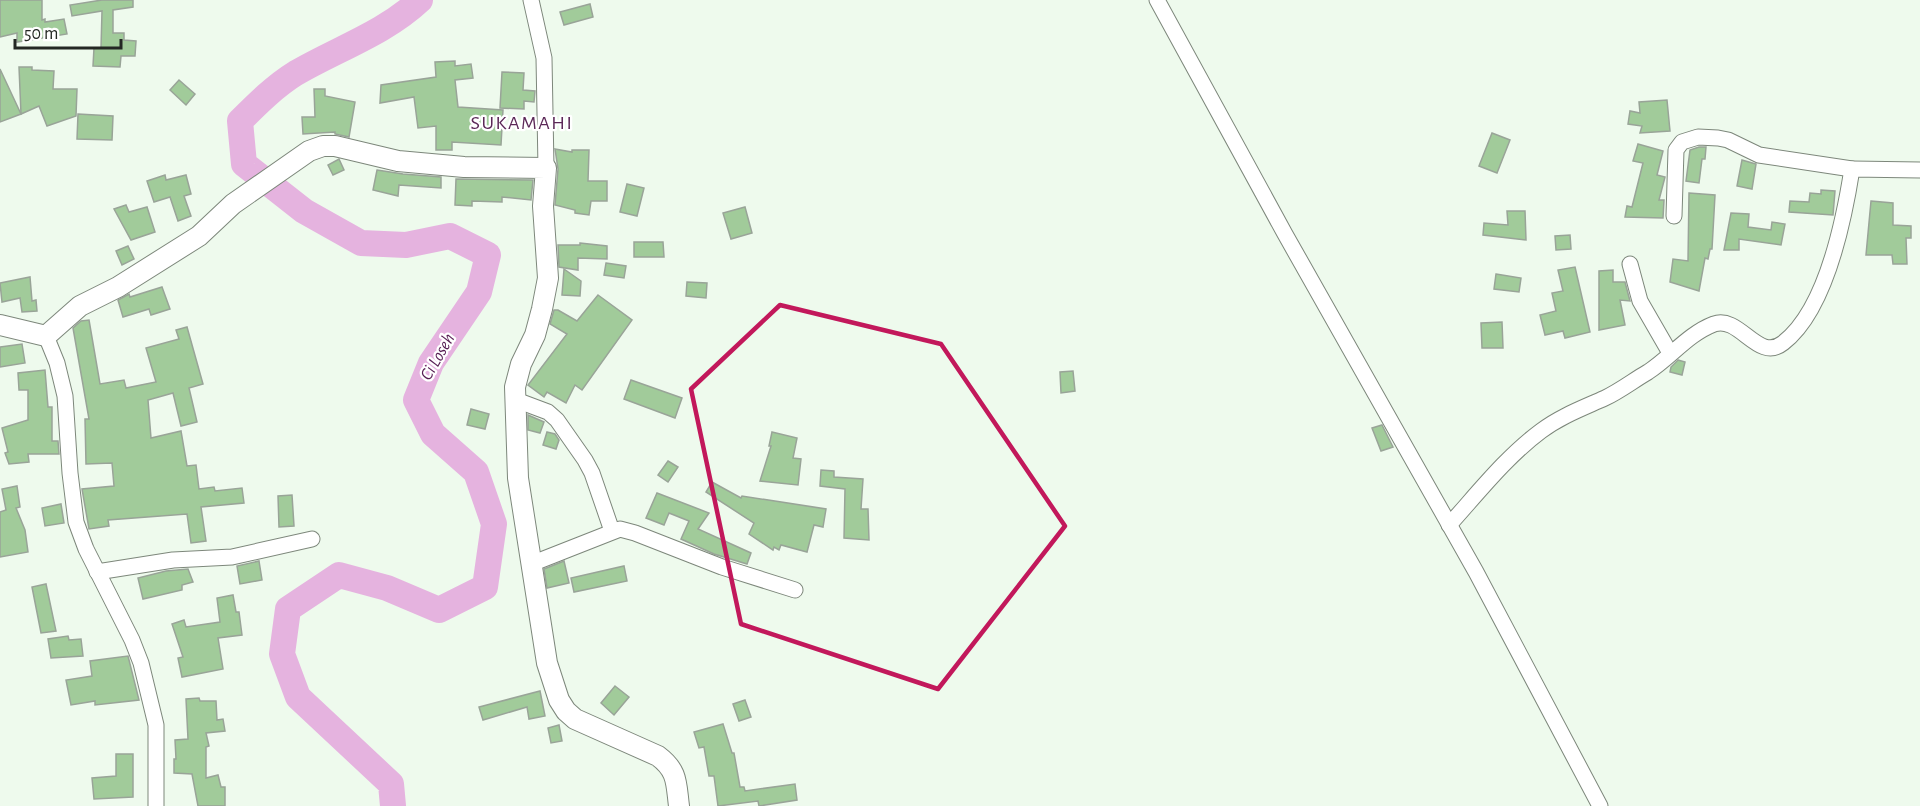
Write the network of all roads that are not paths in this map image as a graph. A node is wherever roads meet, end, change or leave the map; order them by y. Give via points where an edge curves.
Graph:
1 (531, 0) edge
2 (1157, 0) edge
3 (546, 168) junction
4 (1852, 169) junction
5 (1920, 170) edge
6 (1674, 216) dead end
7 (1630, 264) dead end
8 (0, 325) edge
9 (45, 336) junction
10 (1670, 353) junction
11 (516, 400) junction
12 (1449, 525) junction
13 (612, 531) junction
14 (312, 539) dead end
15 (531, 564) junction
16 (97, 572) junction
17 (795, 590) dead end
18 (156, 806) edge
19 (679, 806) edge
20 (1600, 806) edge

1 - 3 street via 544,58
2 - 12 street
3 - 9 street via 398,161 323,146 309,151 233,204 199,236 80,306
3 - 11 street via 543,206 548,278 535,335 521,364
4 - 5 street
4 - 6 street via 1759,155 1728,140 1698,137 1682,142 1676,150
4 - 10 street via 1829,269 1801,323 1784,343 1777,347 1760,346 1724,323 1684,341
7 - 10 street via 1640,301
8 - 9 street
9 - 16 street via 57,363 64,396 76,522
10 - 12 street via 1651,370 1607,397 1540,432
11 - 13 street via 548,412 557,420 592,473
11 - 15 street via 518,478
12 - 20 street
13 - 15 street
13 - 17 street via 627,530
14 - 16 street via 232,557 172,560
15 - 19 street via 548,663 559,700 575,719 668,763 675,774
16 - 18 street via 141,663 156,725

